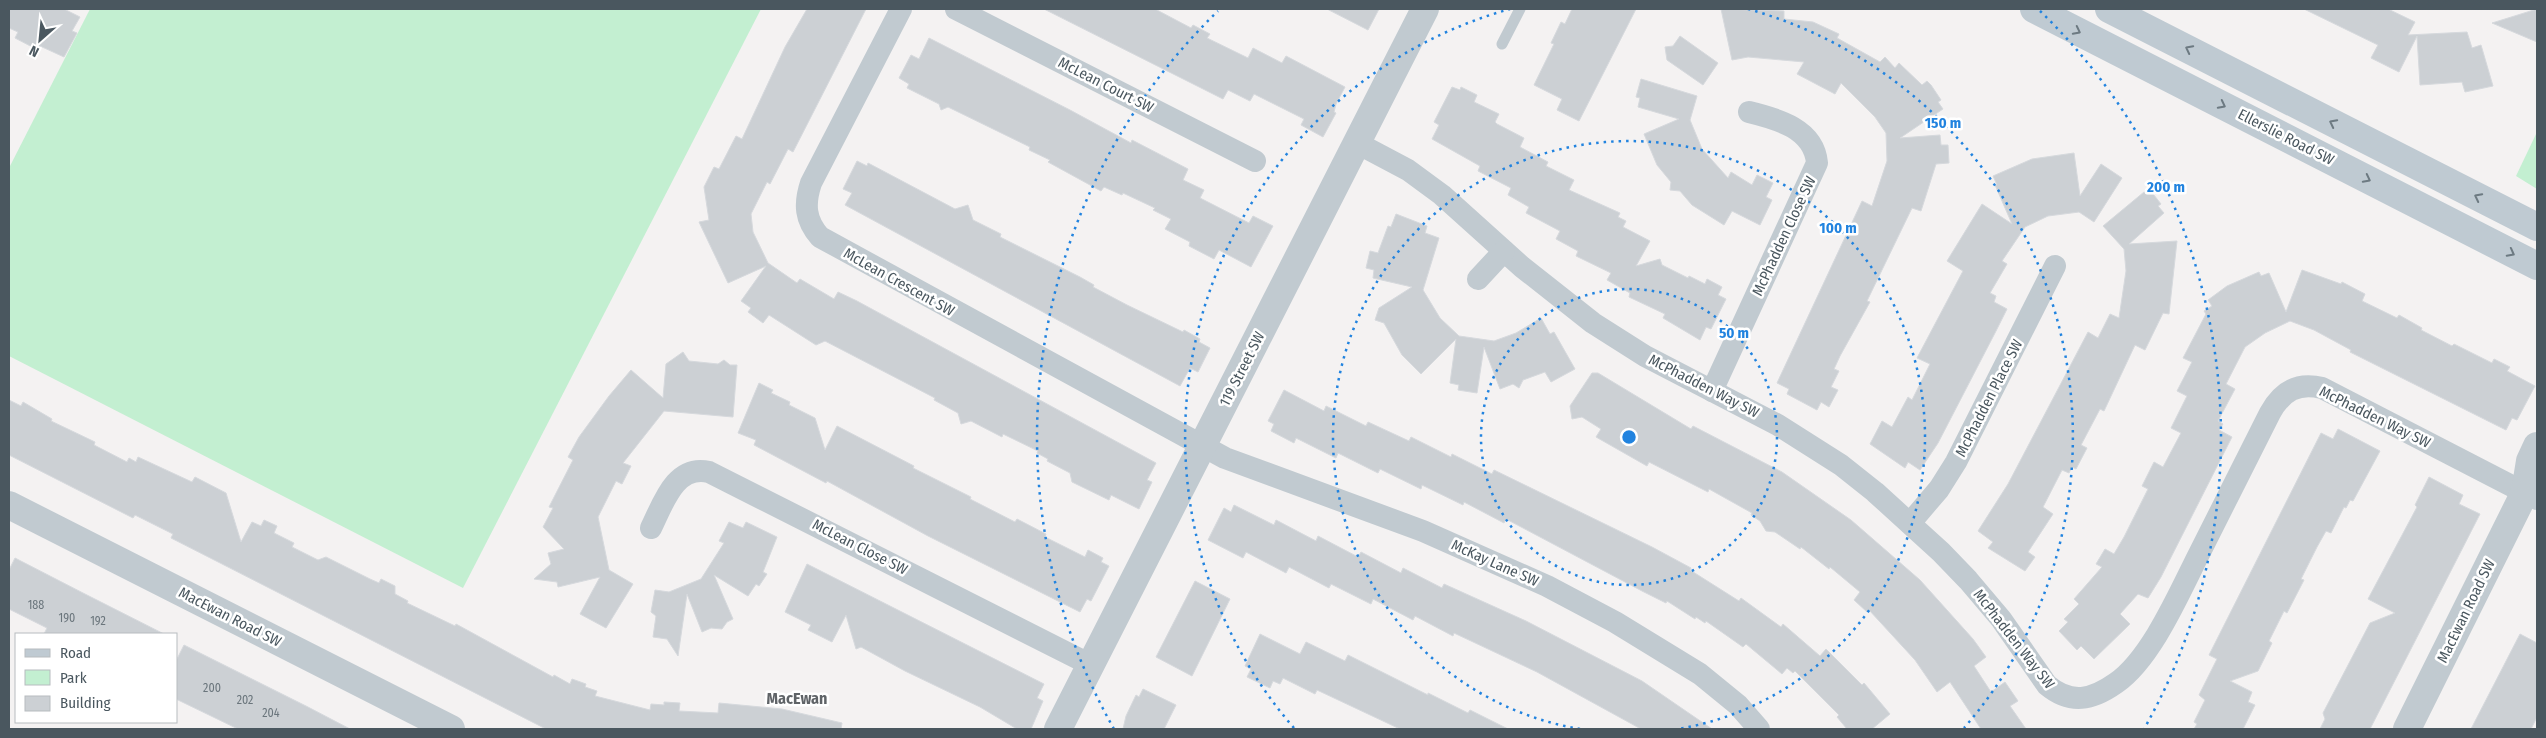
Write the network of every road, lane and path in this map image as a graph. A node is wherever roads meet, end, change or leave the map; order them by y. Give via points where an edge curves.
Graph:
1 (901, 9) edge
2 (956, 9) edge
3 (1425, 9) edge
4 (1520, 9) edge
5 (2034, 9) edge
6 (2109, 9) edge
7 (1502, 44) dead end
8 (1749, 112) dead end
9 (1357, 143) junction
10 (1255, 161) dead end
11 (2537, 227) edge
12 (1504, 251) junction
13 (2055, 266) dead end
14 (2537, 266) edge
15 (1478, 279) dead end
16 (1712, 390) junction
17 (2537, 446) edge
18 (1203, 447) junction
19 (2533, 490) edge
20 (9, 505) edge
21 (1910, 523) junction
22 (650, 528) dead end
23 (1091, 665) junction
24 (451, 729) edge
25 (1058, 729) edge
26 (1759, 729) edge
27 (2407, 729) edge

1 - 18 street, McLean Crescent SW via 811,183 806,208 812,228 831,244
2 - 10 street, McLean Court SW
3 - 9 street, 119 Street SW
4 - 7 lane
5 -> 14 main road, Ellerslie Road SW
11 -> 6 main road
8 - 16 street, McPhadden Close SW via 1779,121 1801,133 1813,147 1817,163
9 - 12 street, McPhadden Way SW via 1420,179 1463,212
9 - 18 street, 119 Street SW
12 - 15 street
12 - 16 street, McPhadden Way SW via 1540,283 1601,328 1645,356
13 - 21 street, McPhadden Place SW via 1956,462
16 - 21 street, McPhadden Way SW via 1825,454
17 - 19 street, MacEwan Road SW via 2530,461
18 - 23 street, 119 Street SW
18 - 26 street, McKay Lane SW via 1242,465 1423,531 1547,586 1700,674 1738,705
19 - 21 street, McPhadden Way SW via 2322,388 2306,386 2291,390 2276,402 2176,600 2150,644 2117,683 2096,694 2070,699 2048,686 1987,602
19 - 27 street, MacEwan Road SW
20 - 24 street, MacEwan Road SW
22 - 23 street, McLean Close SW via 677,481 691,471 709,472
23 - 25 street, 119 Street SW

